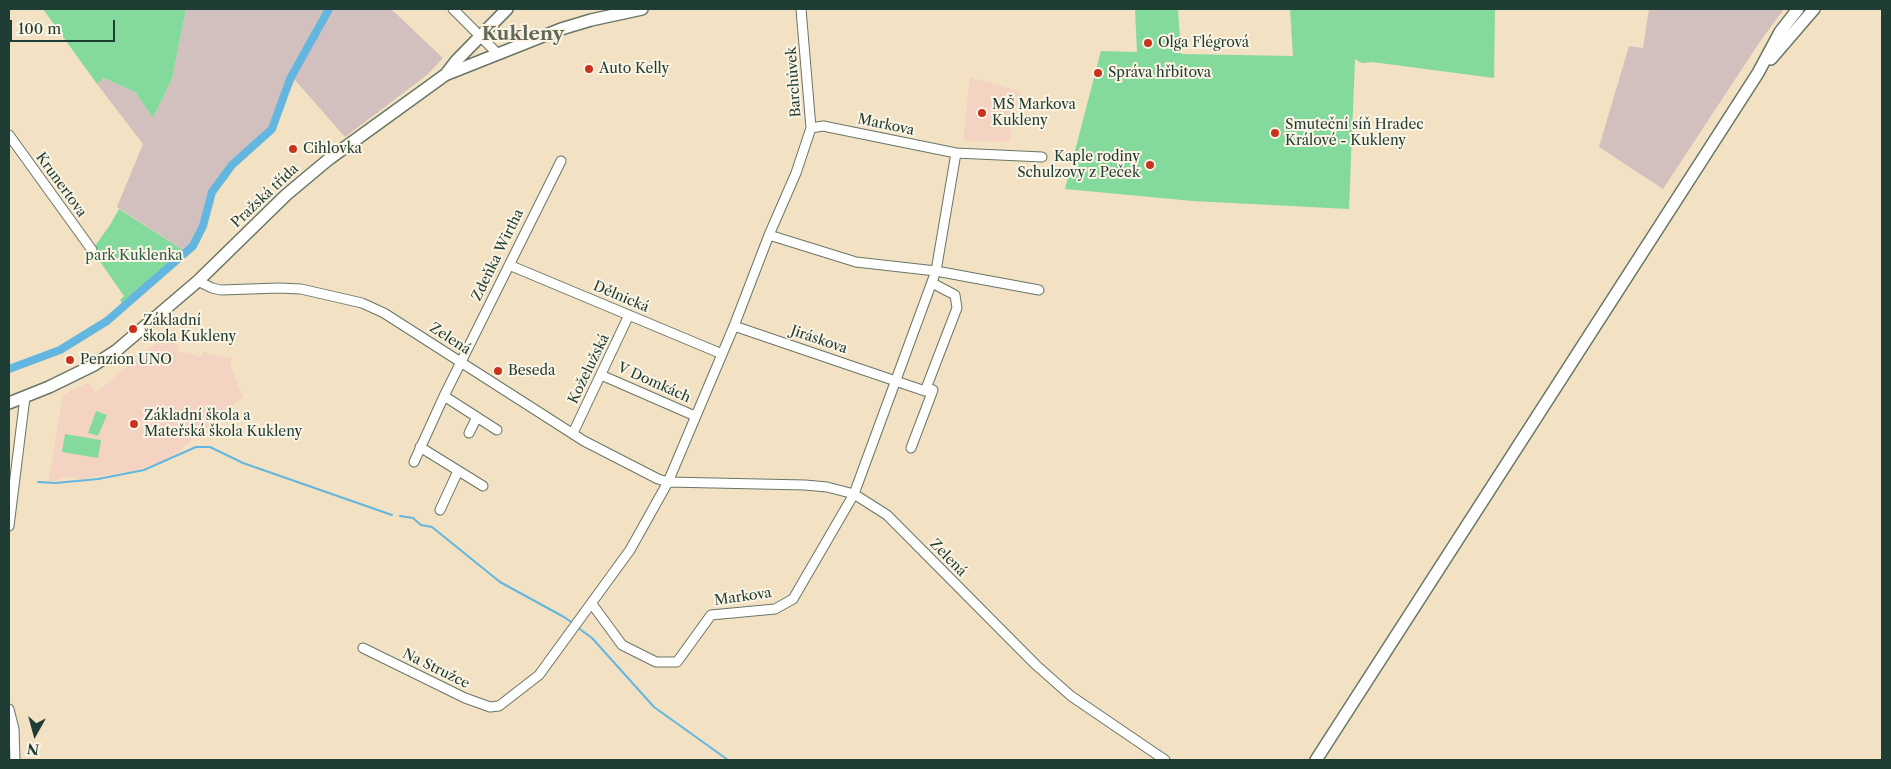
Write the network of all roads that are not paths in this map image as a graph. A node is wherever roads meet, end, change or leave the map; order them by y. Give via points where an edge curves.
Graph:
1 (453, 9) edge
2 (507, 9) edge
3 (642, 9) edge
4 (801, 9) edge
5 (1798, 9) edge
6 (1814, 9) edge
7 (482, 36) junction
8 (498, 54) junction
9 (1758, 73) junction
10 (445, 75) junction
11 (811, 128) junction
12 (9, 135) edge
13 (956, 153) junction
14 (1042, 157) dead end
15 (561, 161) dead end
16 (768, 238) junction
17 (92, 250) dead end
18 (509, 265) junction
19 (936, 271) junction
20 (198, 281) junction
21 (932, 283) junction
22 (1039, 290) dead end
23 (629, 316) junction
24 (734, 326) junction
25 (722, 354) junction
26 (461, 362) junction
27 (601, 375) junction
28 (896, 381) junction
29 (927, 388) junction
30 (444, 396) junction
31 (25, 397) junction
32 (9, 403) edge
33 (695, 416) junction
34 (477, 417) junction
35 (497, 430) dead end
36 (469, 433) dead end
37 (573, 433) junction
38 (420, 447) junction
39 (911, 448) dead end
40 (414, 462) dead end
41 (458, 471) junction
42 (668, 482) junction
43 (482, 486) dead end
44 (854, 494) junction
45 (440, 510) dead end
46 (9, 526) edge
47 (592, 604) junction
48 (363, 648) dead end
49 (9, 709) edge
50 (15, 760) edge
51 (1165, 760) edge
52 (1316, 760) edge

1 - 7 street
2 - 7 main road
3 - 8 main road, Pražská třída via 584,22
4 - 11 street, Barchůvek
5 - 9 main road via 1780,32
6 - 9 main road
7 - 8 street
7 - 10 main road
8 - 10 main road, Pražská třída
9 - 52 main road
10 - 20 main road, Pražská třída via 291,190
11 - 13 street, Markova via 823,126
11 - 16 street, Barchůvek
12 - 17 street, Krunertova
13 - 14 street, Markova
13 - 19 street, Markova
15 - 18 street, Zdeňka Wirtha
16 - 19 street via 856,262
16 - 24 street
18 - 23 street, Dělnická
18 - 26 street, Zdeňka Wirtha
19 - 21 street, Markova
19 - 22 street
20 - 26 street, Zelená via 216,290 290,288 362,303 384,313
20 - 31 main road, Pražská třída via 117,350 94,365
21 - 28 street, Markova
21 - 29 street via 955,295 958,308
23 - 25 street, Dělnická
23 - 27 street, Koželužská
24 - 25 street
24 - 28 street, Jiráskova
25 - 33 street
26 - 30 street, Zdeňka Wirtha
26 - 37 street, Zelená
27 - 33 street, V Domkách
27 - 37 street, Koželužská
28 - 29 street via 925,391
28 - 44 street, Markova
29 - 39 street via 933,390
30 - 34 street
30 - 38 street, Zdeňka Wirtha
31 - 32 main road, Pražská třída
31 - 46 street
33 - 42 street
34 - 35 street
34 - 36 street
37 - 42 street, Zelená via 648,475
38 - 40 street, Zdeňka Wirtha
38 - 41 street
41 - 43 street
41 - 45 street
42 - 44 street, Zelená via 804,485
42 - 47 street via 630,550
44 - 47 street, Markova via 793,600 775,609 711,615 677,662 656,662 622,645
44 - 51 street, Zelená via 887,515 1071,696
47 - 48 street, Na Stružce via 539,675 499,706 473,702
49 - 50 street via 14,729

